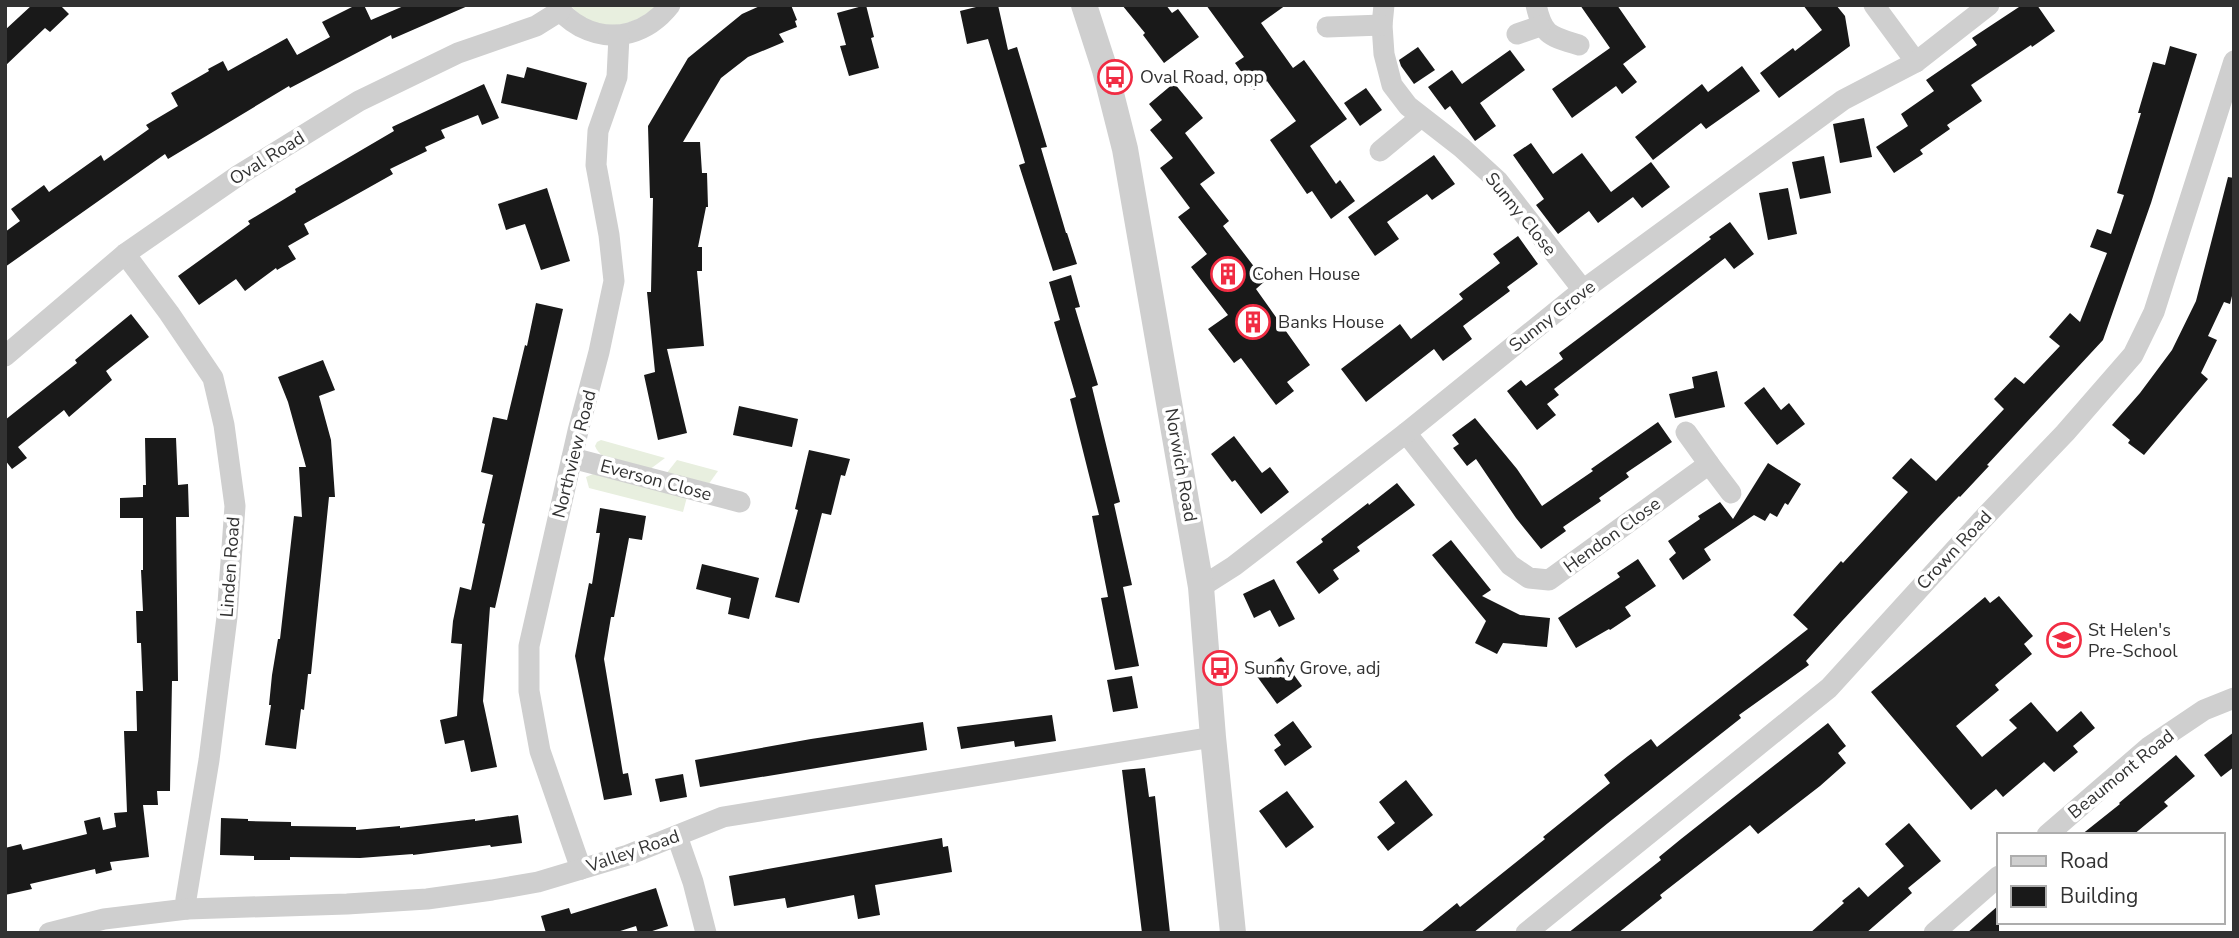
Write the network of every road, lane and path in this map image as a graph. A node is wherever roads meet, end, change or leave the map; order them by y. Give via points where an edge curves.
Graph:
1 (670, 5) edge
2 (1084, 5) edge
3 (1874, 5) edge
4 (1989, 5) edge
5 (558, 8) edge
6 (1383, 15) edge
7 (1538, 16) edge
8 (1327, 27) dead end
9 (1517, 34) dead end
10 (619, 36) junction
11 (1579, 45) dead end
12 (2234, 61) edge
13 (1916, 62) junction
14 (1421, 117) junction
15 (1380, 150) dead end
16 (125, 254) junction
17 (1583, 290) junction
18 (5, 356) edge
19 (1686, 432) dead end
20 (1406, 433) junction
21 (572, 458) junction
22 (1709, 464) junction
23 (1731, 493) dead end
24 (740, 502) dead end
25 (1201, 587) junction
26 (2234, 698) edge
27 (1213, 737) junction
28 (2049, 833) edge
29 (677, 836) junction
30 (581, 869) junction
31 (1997, 878) edge
32 (187, 908) junction
33 (49, 933) edge
34 (706, 933) edge
35 (1233, 933) edge
36 (1526, 933) edge
37 (1934, 933) edge

1 - 10 street via 650,25
2 - 25 street, Norwich Road via 1125,149
3 - 13 street
4 - 13 street, Sunny Grove
5 - 10 street, Oval Road via 590,32
5 - 16 street, Oval Road via 536,26 458,52 359,101 239,175
6 - 8 street
6 - 14 street, Sunny Close via 1384,54 1392,85
7 - 9 street
7 - 11 street via 1555,38
10 - 21 street, Northview Road via 617,77 598,131 597,165 614,281
12 - 36 street, Crown Road via 2154,312 2133,355 1829,688
13 - 17 street, Sunny Grove via 1843,100
14 - 15 street
14 - 17 street, Sunny Close via 1498,181
16 - 18 street, Oval Road
16 - 32 street, Linden Road via 213,378 234,506 227,617
17 - 20 street, Sunny Grove
19 - 22 street
20 - 22 street, Hendon Close via 1510,565 1529,578 1549,580
20 - 25 street, Sunny Grove
21 - 24 street, Everson Close
21 - 30 street, Northview Road via 528,646 529,691 540,751
22 - 23 street
25 - 27 street, Norwich Road
26 - 28 street, Beaumont Road via 2204,710 2149,747
27 - 29 street, Valley Road via 723,817
27 - 35 street, Norwich Road
29 - 30 street, Valley Road
29 - 34 street
30 - 32 street, Valley Road via 538,882 427,899
31 - 37 street
32 - 33 street, Valley Road via 104,919

